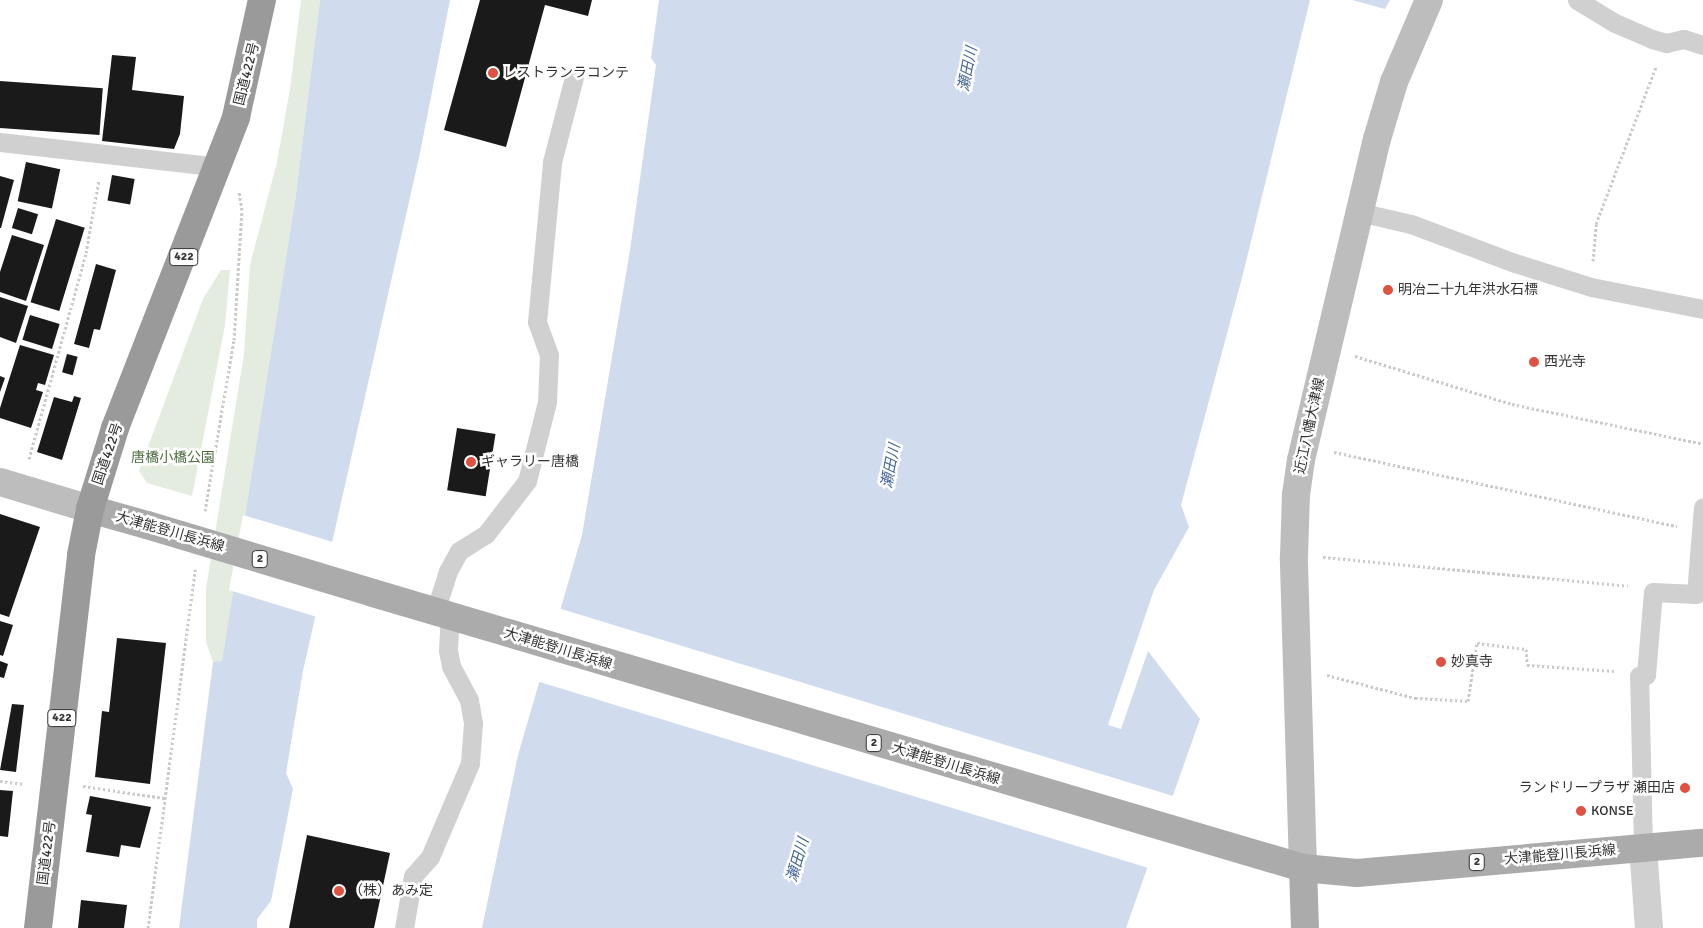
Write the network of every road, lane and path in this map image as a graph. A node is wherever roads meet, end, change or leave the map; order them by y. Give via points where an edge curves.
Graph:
1 (262, 0) edge
2 (1428, 0) edge
3 (1577, 0) edge
4 (1666, 42) junction
5 (1703, 45) edge
6 (574, 77) dead end
7 (0, 142) edge
8 (102, 154) junction
9 (219, 167) junction
10 (1359, 212) junction
11 (1591, 287) junction
12 (1703, 308) edge
13 (1327, 347) junction
14 (1703, 444) edge
15 (1304, 446) junction
16 (28, 465) dead end
17 (0, 482) edge
18 (1703, 507) edge
19 (90, 509) junction
20 (1700, 530) junction
21 (1294, 557) junction
22 (1653, 592) junction
23 (443, 614) junction
24 (1297, 674) junction
25 (1639, 676) junction
26 (0, 781) edge
27 (26, 784) dead end
28 (82, 786) dead end
29 (164, 798) dead end
30 (1703, 842) edge
31 (1643, 848) junction
32 (1303, 868) junction
33 (38, 928) edge
34 (404, 928) edge
35 (1305, 928) edge
36 (1649, 928) edge

1 - 9 highway, 国道422号 / 422 via 246,82
2 - 10 main road, 近江八幡大津線 via 1394,82
3 - 4 lane via 1615,23
4 - 5 lane via 1684,40
4 - 11 path via 1596,224
6 - 23 lane via 552,162 537,322 549,355 547,402 527,481 486,534 460,551 448,571
7 - 8 lane
8 - 9 lane
8 - 16 path via 86,253
9 - 19 highway, 国道422号 / 422 via 115,428
10 - 11 lane via 1411,224
10 - 13 main road, 近江八幡大津線
11 - 12 lane
13 - 14 path via 1512,404
13 - 15 main road, 近江八幡大津線
15 - 20 path via 1644,521
15 - 21 main road, 近江八幡大津線 via 1296,496
17 - 19 main road
18 - 20 lane
19 - 23 main road, 大津能登川長浜線 / 2, bridge
19 - 33 highway, 国道422号 / 422 via 81,555
20 - 22 lane via 1696,594
21 - 22 path via 1338,557 1433,570 1642,588
21 - 24 main road, 近江八幡大津線
22 - 25 lane via 1646,675
23 - 32 main road, 大津能登川長浜線 / 2
23 - 34 lane via 450,658 469,700 473,723 470,763 430,857 413,876
24 - 25 path via 1325,674 1415,698 1468,702 1477,643 1526,649 1527,665 1590,667
24 - 32 main road, 近江八幡大津線
25 - 31 lane
26 - 27 path
28 - 29 path
30 - 31 main road, 大津能登川長浜線 / 2
31 - 32 main road, 大津能登川長浜線 / 2 via 1357,873
31 - 36 street
32 - 35 main road

